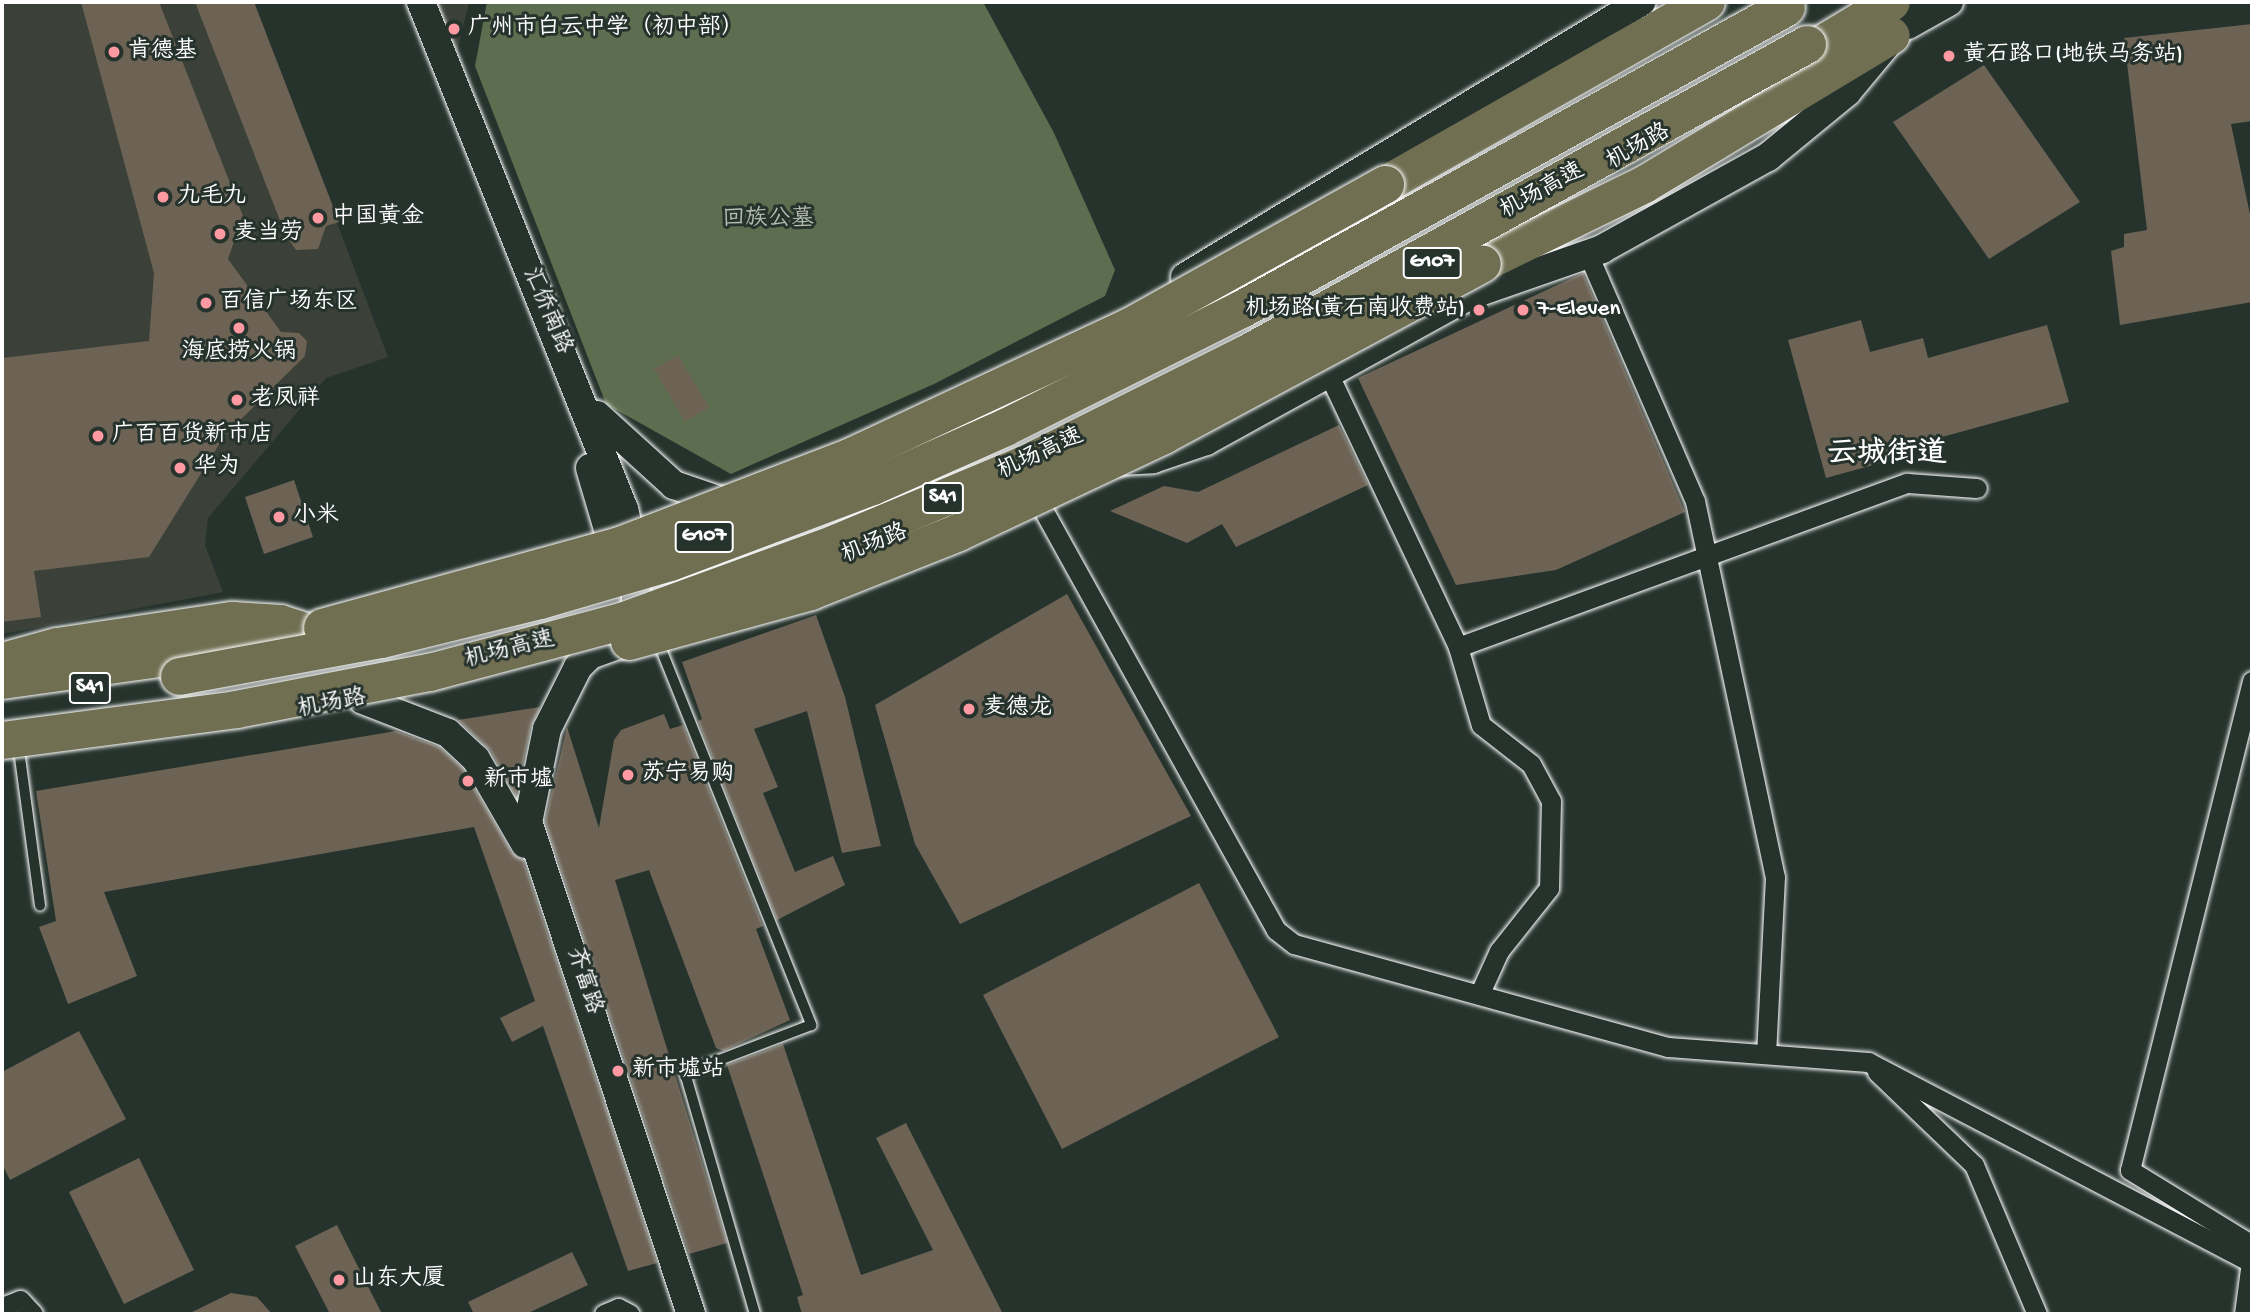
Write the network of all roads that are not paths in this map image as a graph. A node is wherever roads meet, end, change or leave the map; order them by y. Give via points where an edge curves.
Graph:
1 (401, 2) edge
2 (421, 2) edge
3 (1641, 2) edge
4 (1706, 2) edge
5 (1922, 2) edge
6 (1949, 2) edge
7 (1782, 4) edge
8 (1889, 13) edge
9 (1588, 254) junction
10 (1119, 363) junction
11 (1329, 375) junction
12 (584, 401) junction
13 (1075, 454) junction
14 (1025, 478) junction
15 (1977, 488) dead end
16 (772, 514) junction
17 (1705, 556) junction
18 (627, 563) junction
19 (645, 630) junction
20 (318, 635) junction
21 (1458, 648) junction
22 (2, 661) edge
23 (179, 676) junction
24 (2, 680) edge
25 (2252, 681) edge
26 (304, 698) junction
27 (2, 699) edge
28 (363, 700) junction
29 (8, 747) edge
30 (40, 906) dead end
31 (1479, 995) junction
32 (1766, 1054) junction
33 (1868, 1062) junction
34 (2251, 1253) edge
35 (2, 1307) edge
36 (33, 1314) edge
37 (604, 1314) edge
38 (630, 1314) edge
39 (682, 1314) edge
40 (691, 1314) edge
41 (755, 1314) edge
42 (2037, 1314) edge
43 (2244, 1314) edge

1 - 18 main road, 汇侨南路
2 - 12 main road, 汇侨南路
3 - 10 main road via 1189,273 1157,303
4 - 23 highway, bridge via 1118,332 771,489 617,545 319,628
5 - 8 main road
6 - 8 main road
7 - 10 highway, G107
7 - 23 highway, 机场高速 / S41, bridge via 1241,309 1005,428 872,486 682,558 551,597 381,639
8 - 9 main road via 1847,92 1806,130
8 - 13 highway, 机场路 / G107
8 - 26 highway, 机场高速 / S41, bridge via 1026,463 650,612 502,654
8 - 26 highway, bridge via 1644,184 1482,263 1163,435 865,571 650,636
9 - 11 main road via 1471,295
9 - 17 street via 1695,501
10 - 16 highway
11 - 13 main road via 1177,453 1129,462
11 - 21 street
12 - 16 main road via 634,455 674,485
12 - 18 main road, 汇侨南路
13 - 14 highway, 机场路
14 - 19 highway, 机场路 via 852,555
14 - 31 street via 1276,930 1294,944
15 - 17 street via 1906,483
16 - 18 highway, G107
17 - 21 street
17 - 32 street via 1775,877
18 - 19 main road, 汇侨南路
18 - 20 highway
19 - 28 highway, 机场路
19 - 40 main road, 齐富路 via 590,655 547,729 528,822
19 - 41 lane via 811,1026 685,1073
20 - 22 highway via 281,623 232,620 57,646
20 - 24 highway
21 - 31 street via 1481,724 1531,764 1551,801 1549,888 1499,951
23 - 27 highway, 机场高速 / S41
25 - 34 street via 2130,1170
26 - 29 highway, 机场高速 / S41, bridge
28 - 29 highway, 机场路
28 - 39 main road, 齐富路 via 449,733 476,759 519,828
29 - 30 lane
31 - 32 street via 1668,1047
32 - 33 street
33 - 34 street
33 - 42 street via 1975,1165
34 - 43 street
35 - 36 street via 20,1300
37 - 38 street via 618,1308

